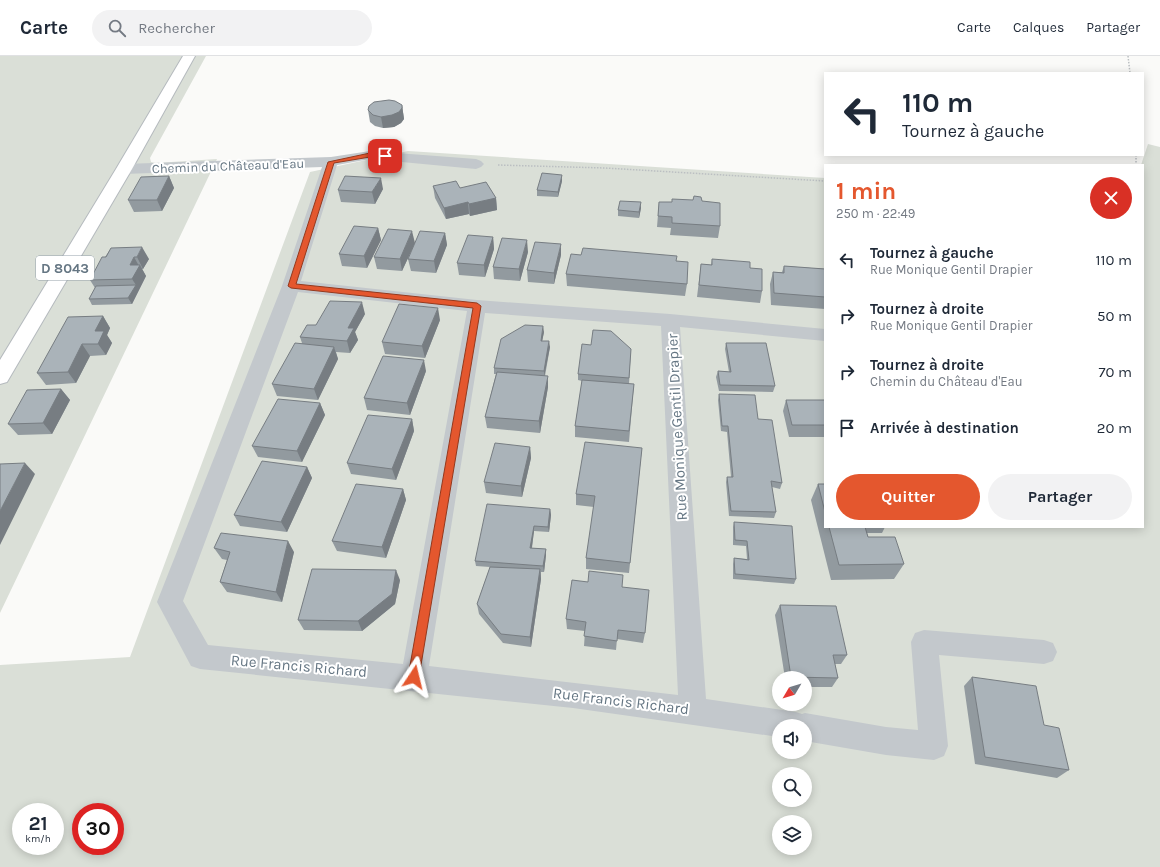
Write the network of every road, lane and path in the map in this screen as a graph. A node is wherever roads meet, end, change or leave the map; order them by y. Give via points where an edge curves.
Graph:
1 (189, 56) edge
2 (1128, 56) edge
3 (1130, 72) edge
4 (332, 162) junction
5 (476, 164) joint
6 (124, 170) junction
7 (824, 181) edge
8 (291, 286) junction
9 (477, 306) junction
10 (670, 320) junction
11 (824, 339) edge
12 (0, 377) edge
13 (1044, 652) dead end
14 (414, 677) junction
15 (693, 709) junction
16 (772, 722) edge
17 (812, 728) edge

1 - 6 main road, D 8043
2 - 3 path
4 - 5 street, Chemin du Château d'Eau via 370,155
4 - 6 street, Chemin du Château d'Eau
4 - 8 street
5 - 7 path via 605,168
6 - 12 main road, D 8043
8 - 9 street, Rue Monique Gentil Drapier
8 - 14 street, Rue Francis Richard via 170,602 200,656
9 - 10 street, Rue Monique Gentil Drapier
9 - 14 street
10 - 11 street
10 - 15 street, Rue Monique Gentil Drapier
13 - 17 street via 924,642 934,746
14 - 15 street, Rue Francis Richard
15 - 16 street, Rue Francis Richard

